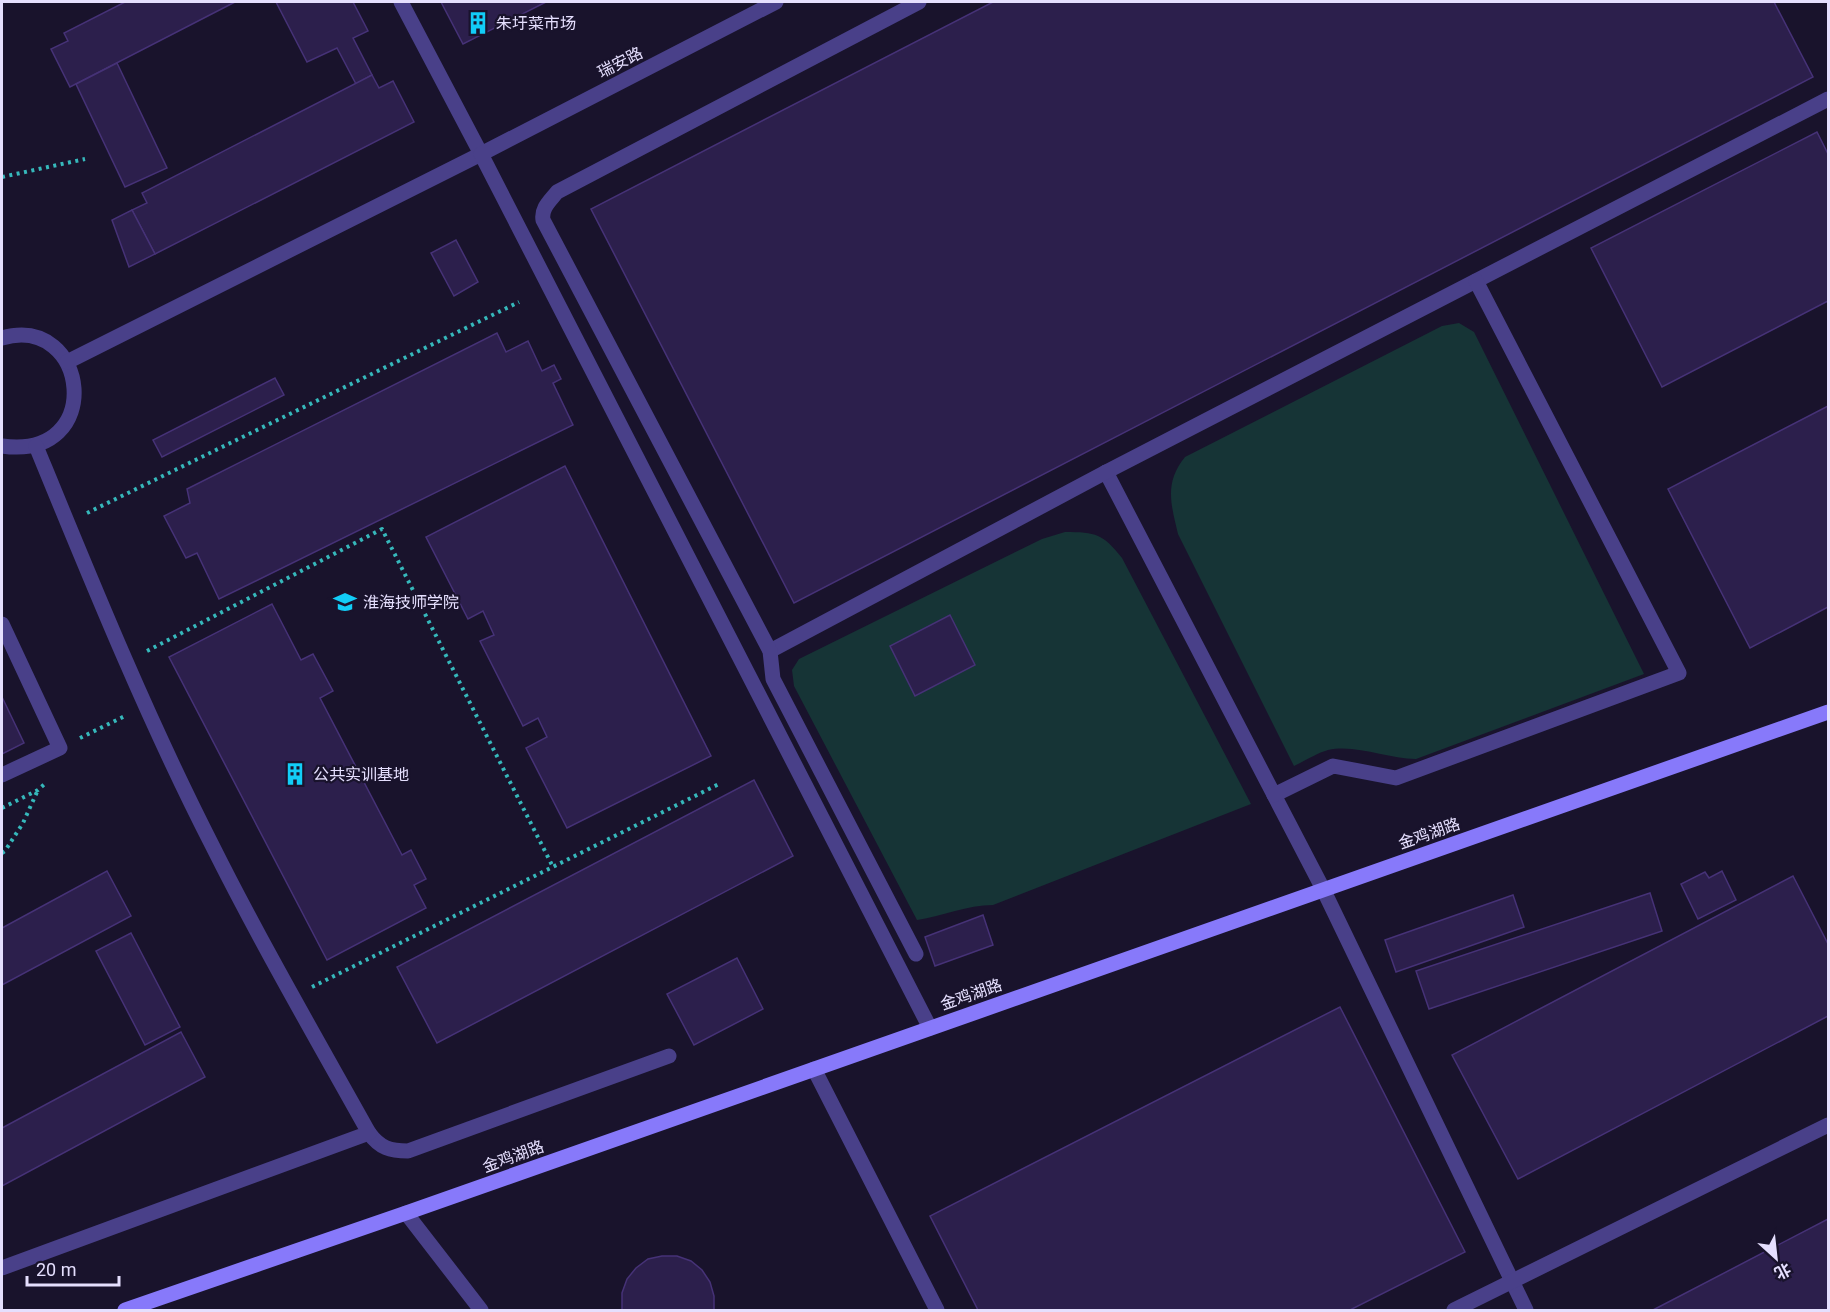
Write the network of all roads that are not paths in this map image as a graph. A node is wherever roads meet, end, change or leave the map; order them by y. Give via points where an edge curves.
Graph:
1 (401, 2) edge
2 (776, 2) edge
3 (919, 2) edge
4 (1828, 99) edge
5 (481, 154) junction
6 (1476, 281) junction
7 (2, 338) edge
8 (67, 362) junction
9 (2, 446) edge
10 (36, 446) junction
11 (1106, 472) junction
12 (2, 624) edge
13 (770, 651) junction
14 (1828, 712) edge
15 (2, 776) edge
16 (1274, 795) junction
17 (1323, 889) junction
18 (916, 954) dead end
19 (930, 1028) junction
20 (669, 1056) dead end
21 (814, 1069) junction
22 (1828, 1125) edge
23 (369, 1133) junction
24 (406, 1213) junction
25 (2, 1268) edge
26 (1511, 1282) junction
27 (125, 1311) edge
28 (481, 1311) edge
29 (938, 1311) edge
30 (1454, 1311) edge
31 (1526, 1311) edge

1 - 5 street
2 - 5 street, 瑞安路
3 - 13 street via 557,192 542,214
4 - 6 street
5 - 8 street, 瑞安路
5 - 19 street
6 - 11 street
6 - 16 street via 1679,673 1396,778 1333,766
7 - 8 street via 28,336 44,341
8 - 10 street via 74,378 72,411 58,432
9 - 10 street
10 - 23 street via 146,706 212,845
11 - 13 street
11 - 16 street
12 - 15 street via 60,748
13 - 18 street via 773,679
14 - 17 street, 金鸡湖路
16 - 17 street
17 - 19 street, 金鸡湖路
17 - 26 street
19 - 21 street, 金鸡湖路
20 - 23 street via 408,1151 391,1151
21 - 24 street, 金鸡湖路
21 - 29 street
22 - 26 street
23 - 25 street
24 - 27 street, 金鸡湖路
24 - 28 street
26 - 30 street
26 - 31 street

